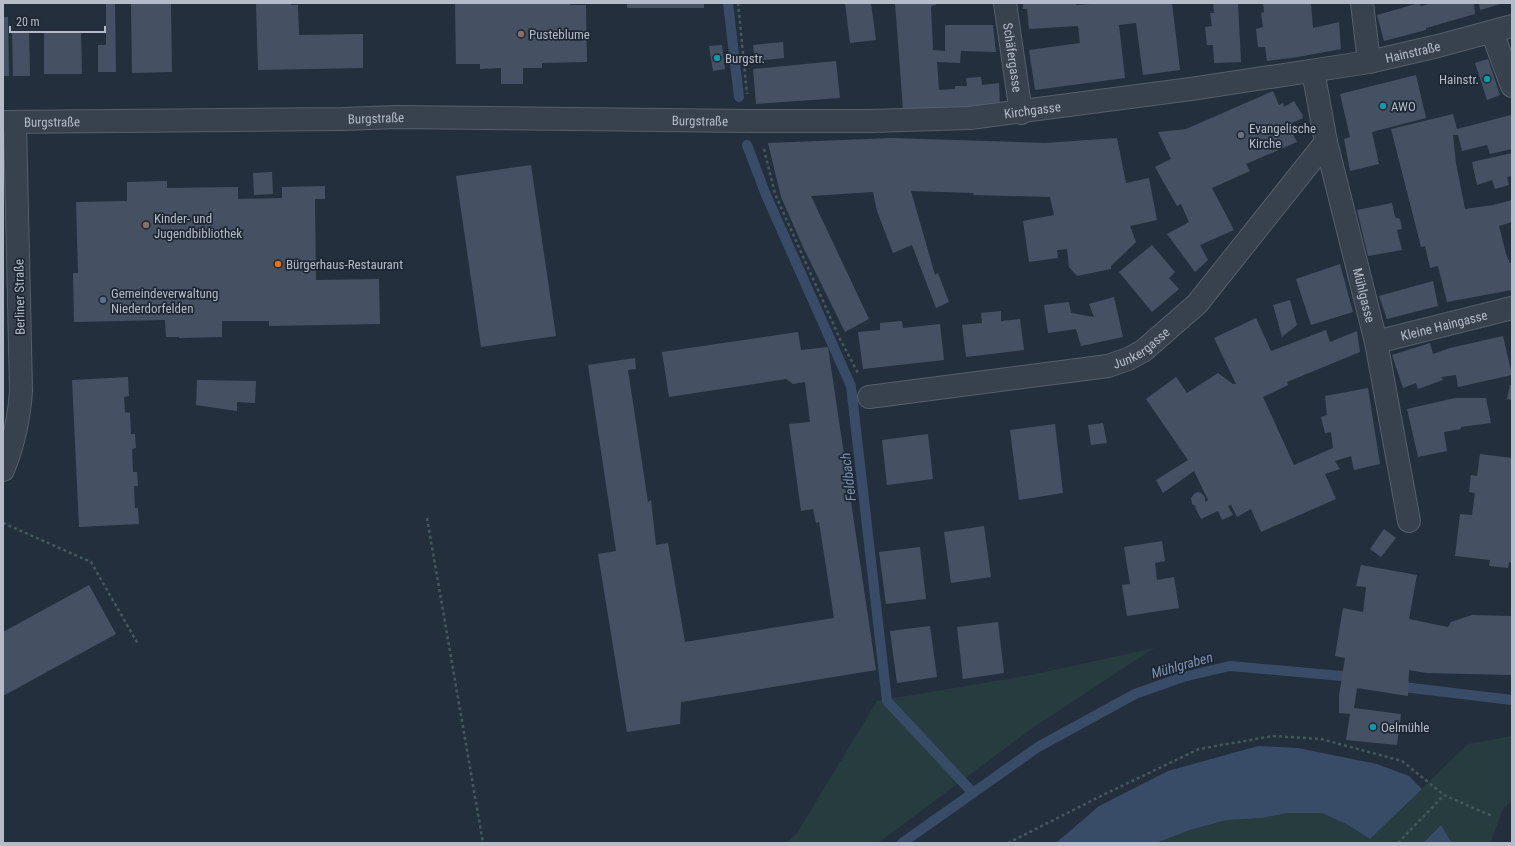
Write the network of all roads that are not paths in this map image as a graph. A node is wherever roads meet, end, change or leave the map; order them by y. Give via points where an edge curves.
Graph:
1 (1005, 3) edge
2 (1362, 3) edge
3 (1502, 29) edge
4 (1369, 62) junction
5 (1312, 71) junction
6 (1512, 86) edge
7 (1021, 113) junction
8 (750, 121) joint
9 (9, 122) edge
10 (1326, 142) junction
11 (1512, 308) edge
12 (1376, 342) junction
13 (870, 397) road end
14 (3, 470) edge
15 (1408, 521) dead end

1 - 7 street, Schäfergasse
2 - 4 street
3 - 4 street, Hainstraße
3 - 6 street
4 - 5 street, Hainstraße
5 - 7 street, Kirchgasse
5 - 10 street, Mühlgasse
7 - 8 street, Kirchgasse via 970,118 870,121
8 - 9 street, Burgstraße via 397,117
9 - 14 street, Berliner Straße via 21,391 17,431
10 - 12 street, Mühlgasse
10 - 13 street, Junkergasse via 1197,304 1143,351 1108,366
11 - 12 street, Kleine Haingasse
12 - 15 street, Mühlgasse

